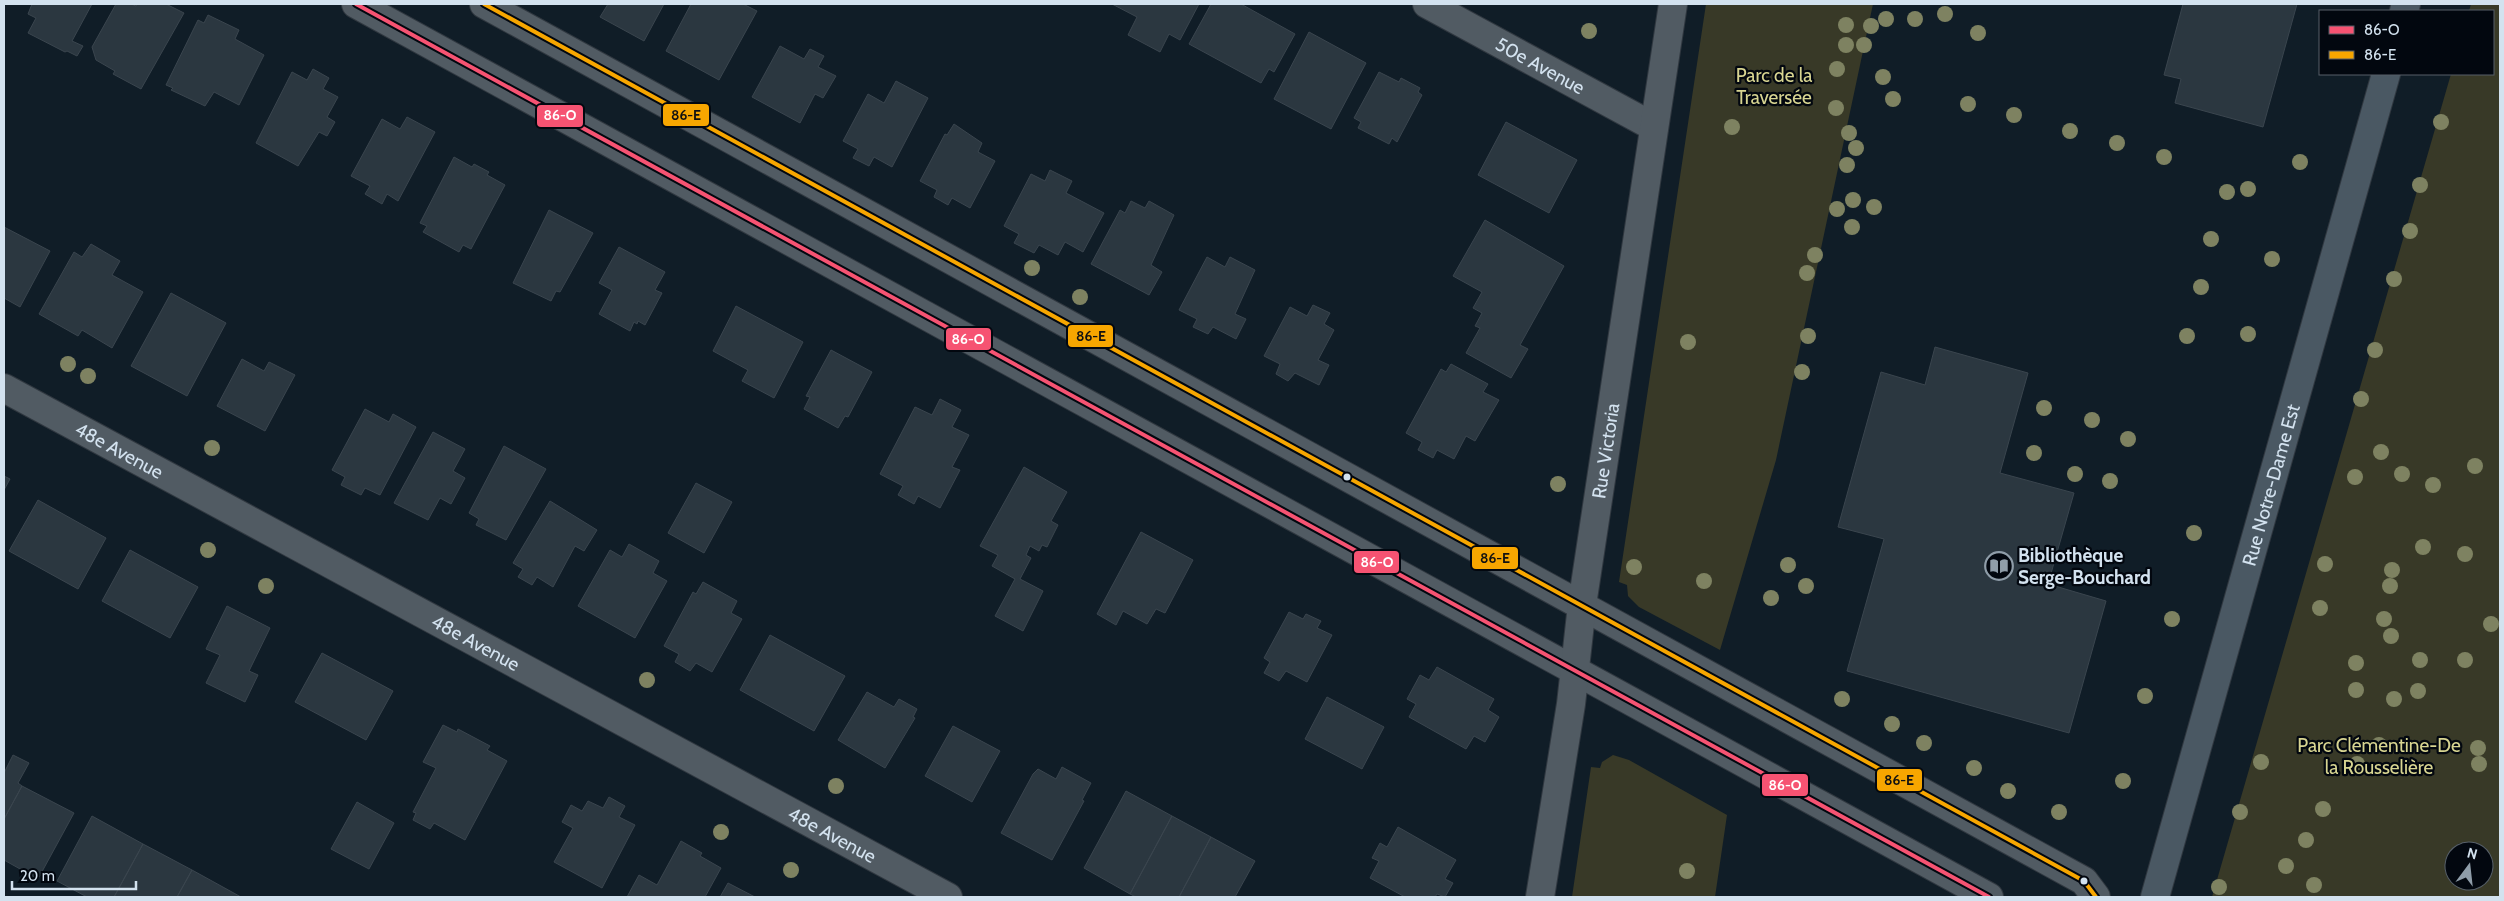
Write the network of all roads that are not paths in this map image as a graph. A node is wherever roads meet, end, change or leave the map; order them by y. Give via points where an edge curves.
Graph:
1 (356, 4) edge
2 (484, 4) edge
3 (1427, 4) edge
4 (1673, 4) edge
5 (2386, 75) edge
6 (1654, 127) junction
7 (4, 388) edge
8 (1582, 605) junction
9 (1575, 669) junction
10 (948, 897) edge
11 (1540, 897) edge
12 (1989, 897) edge
13 (2096, 897) edge
14 (2155, 897) edge

1 - 9 street
2 - 8 street
3 - 6 street, 50e Avenue
4 - 6 street, Rue Victoria
5 - 14 main road, Rue Notre-Dame Est
6 - 8 street, Rue Victoria
7 - 10 street, 48e Avenue
8 - 9 street, Rue Victoria
8 - 13 street via 2084,881
9 - 11 street, Rue Victoria
9 - 12 street

